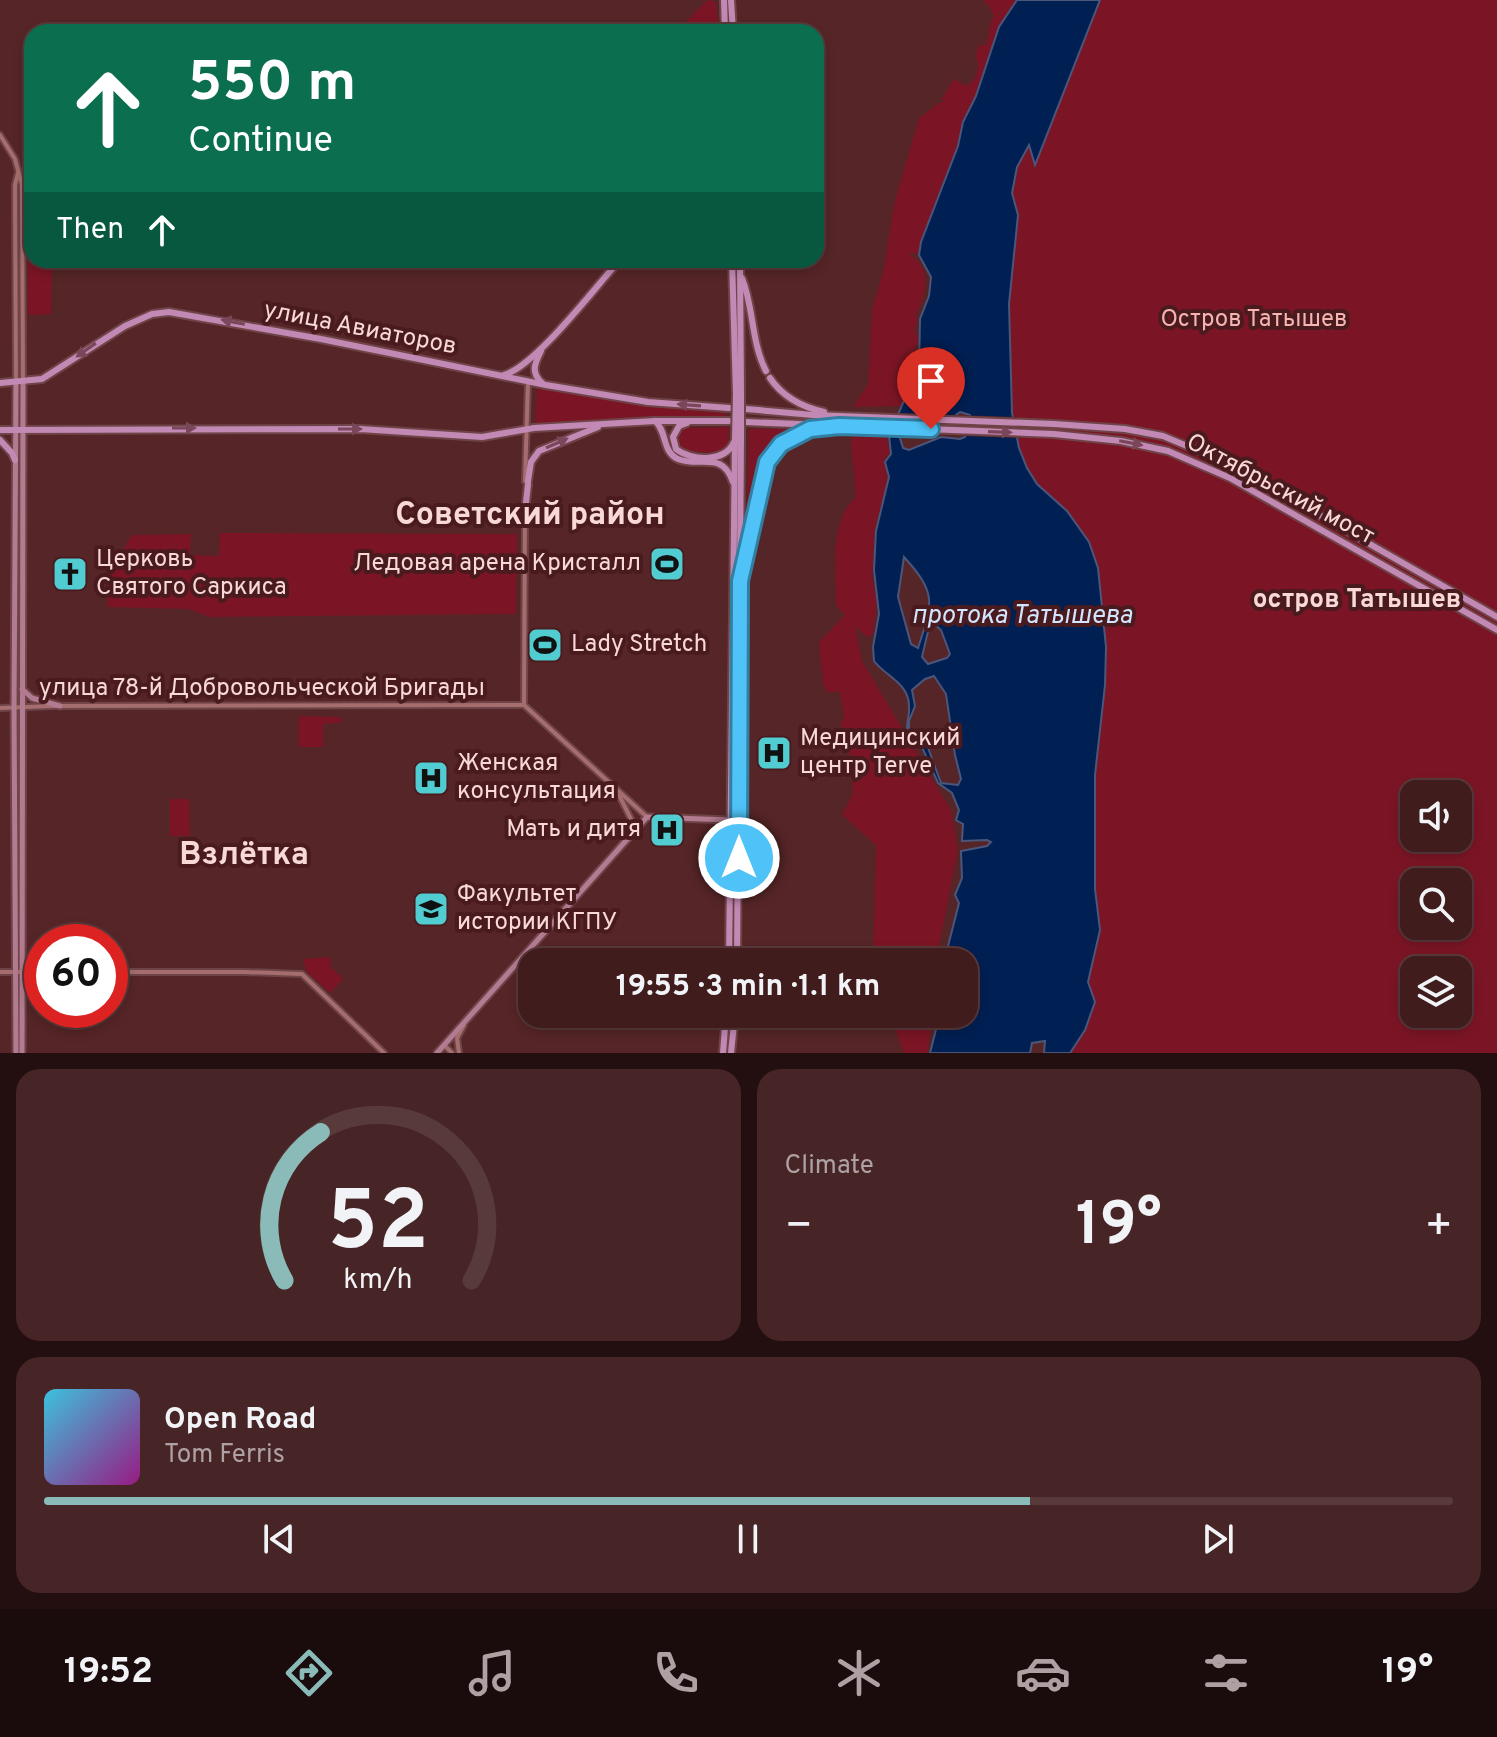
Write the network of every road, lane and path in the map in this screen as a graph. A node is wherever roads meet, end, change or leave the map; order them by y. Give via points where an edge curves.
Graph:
1 (724, 0) edge
2 (731, 0) edge
3 (725, 24) edge
4 (732, 24) edge
5 (0, 135) edge
6 (613, 268) edge
7 (732, 268) edge
8 (741, 268) edge
9 (741, 273) junction
10 (545, 344) junction
11 (502, 376) junction
12 (19, 382) junction
13 (528, 382) junction
14 (0, 383) edge
15 (546, 385) junction
16 (739, 394) junction
17 (729, 408) dead end
18 (746, 409) dead end
19 (839, 416) junction
20 (655, 421) junction
21 (698, 421) junction
22 (729, 421) dead end
23 (746, 422) dead end
24 (606, 424) junction
25 (839, 426) junction
26 (19, 429) junction
27 (0, 430) edge
28 (525, 430) junction
29 (738, 439) junction
30 (0, 440) edge
31 (15, 460) junction
32 (526, 482) junction
33 (735, 489) junction
34 (525, 512) joint
35 (740, 581) junction
36 (1497, 617) edge
37 (1497, 630) edge
38 (21, 686) junction
39 (524, 705) junction
40 (60, 706) junction
41 (0, 708) edge
42 (17, 708) junction
43 (614, 788) junction
44 (647, 817) junction
45 (735, 819) junction
46 (626, 839) junction
47 (730, 948) edge
48 (737, 948) edge
49 (0, 972) edge
50 (19, 972) junction
51 (24, 972) edge
52 (128, 972) edge
53 (468, 1019) junction
54 (725, 1028) edge
55 (734, 1028) edge
56 (733, 1037) junction
57 (724, 1038) junction
58 (444, 1045) junction
59 (19, 1053) edge
60 (384, 1053) edge
61 (437, 1053) edge
62 (452, 1053) edge
63 (459, 1053) edge
64 (723, 1053) edge
65 (731, 1053) edge

1 - 3 main road
2 - 4 main road
5 - 12 street via 22,185
6 - 10 main road
7 - 16 main road
8 - 9 main road
9 - 16 main road
9 - 19 main road via 768,375 780,391 804,406
10 - 11 main road
10 - 15 main road via 534,367
11 -> 12 main road, улица Авиаторов via 169,312 139,319 42,379
11 - 13 main road, улица Авиаторов
12 - 14 main road, улица Авиаторов
12 - 26 main road
13 - 15 main road, улица Авиаторов
13 - 28 street
17 -> 15 main road, улица Авиаторов via 648,402
16 - 29 main road, bridge
18 - 19 main road
19 - 36 main road, Октябрьский мост via 1125,429 1187,444
20 - 21 main road
20 - 24 main road
20 - 33 main road via 672,455 719,463 730,473
21 - 22 main road
21 - 29 main road via 676,429 673,441 679,452 720,456
23 - 25 main road
24 - 28 main road
32 -> 24 main road via 539,451
25 - 35 main road via 800,433 773,452 761,477
25 -> 37 main road, Октябрьский мост via 1054,434 1121,441 1188,458
26 - 27 main road
26 -> 28 main road via 360,429 482,437
26 - 31 main road
26 - 38 main road
28 - 32 street
29 - 33 main road
29 - 35 main road
30 - 31 main road
31 - 42 main road
32 - 34 main road
33 - 45 main road
34 - 39 street
35 - 45 main road
38 - 40 main road via 32,698
38 - 42 main road
39 - 40 street, улица 78-й Добровольческой Бригады
39 - 43 street
40 - 42 street, улица 78-й Добровольческой Бригады
41 - 42 street, улица 78-й Добровольческой Бригады
42 - 50 main road
43 - 44 street
43 - 46 street via 630,814
44 - 45 main road
44 - 46 main road
45 - 47 main road
45 - 48 main road
46 - 53 main road
49 - 50 street
50 - 51 street
50 - 59 main road
52 - 60 street via 302,974
53 - 58 main road
53 - 63 street via 457,1038
54 - 57 main road
55 - 56 main road
56 - 57 main road
56 - 65 main road
57 - 64 main road
58 - 61 main road
58 - 62 street

